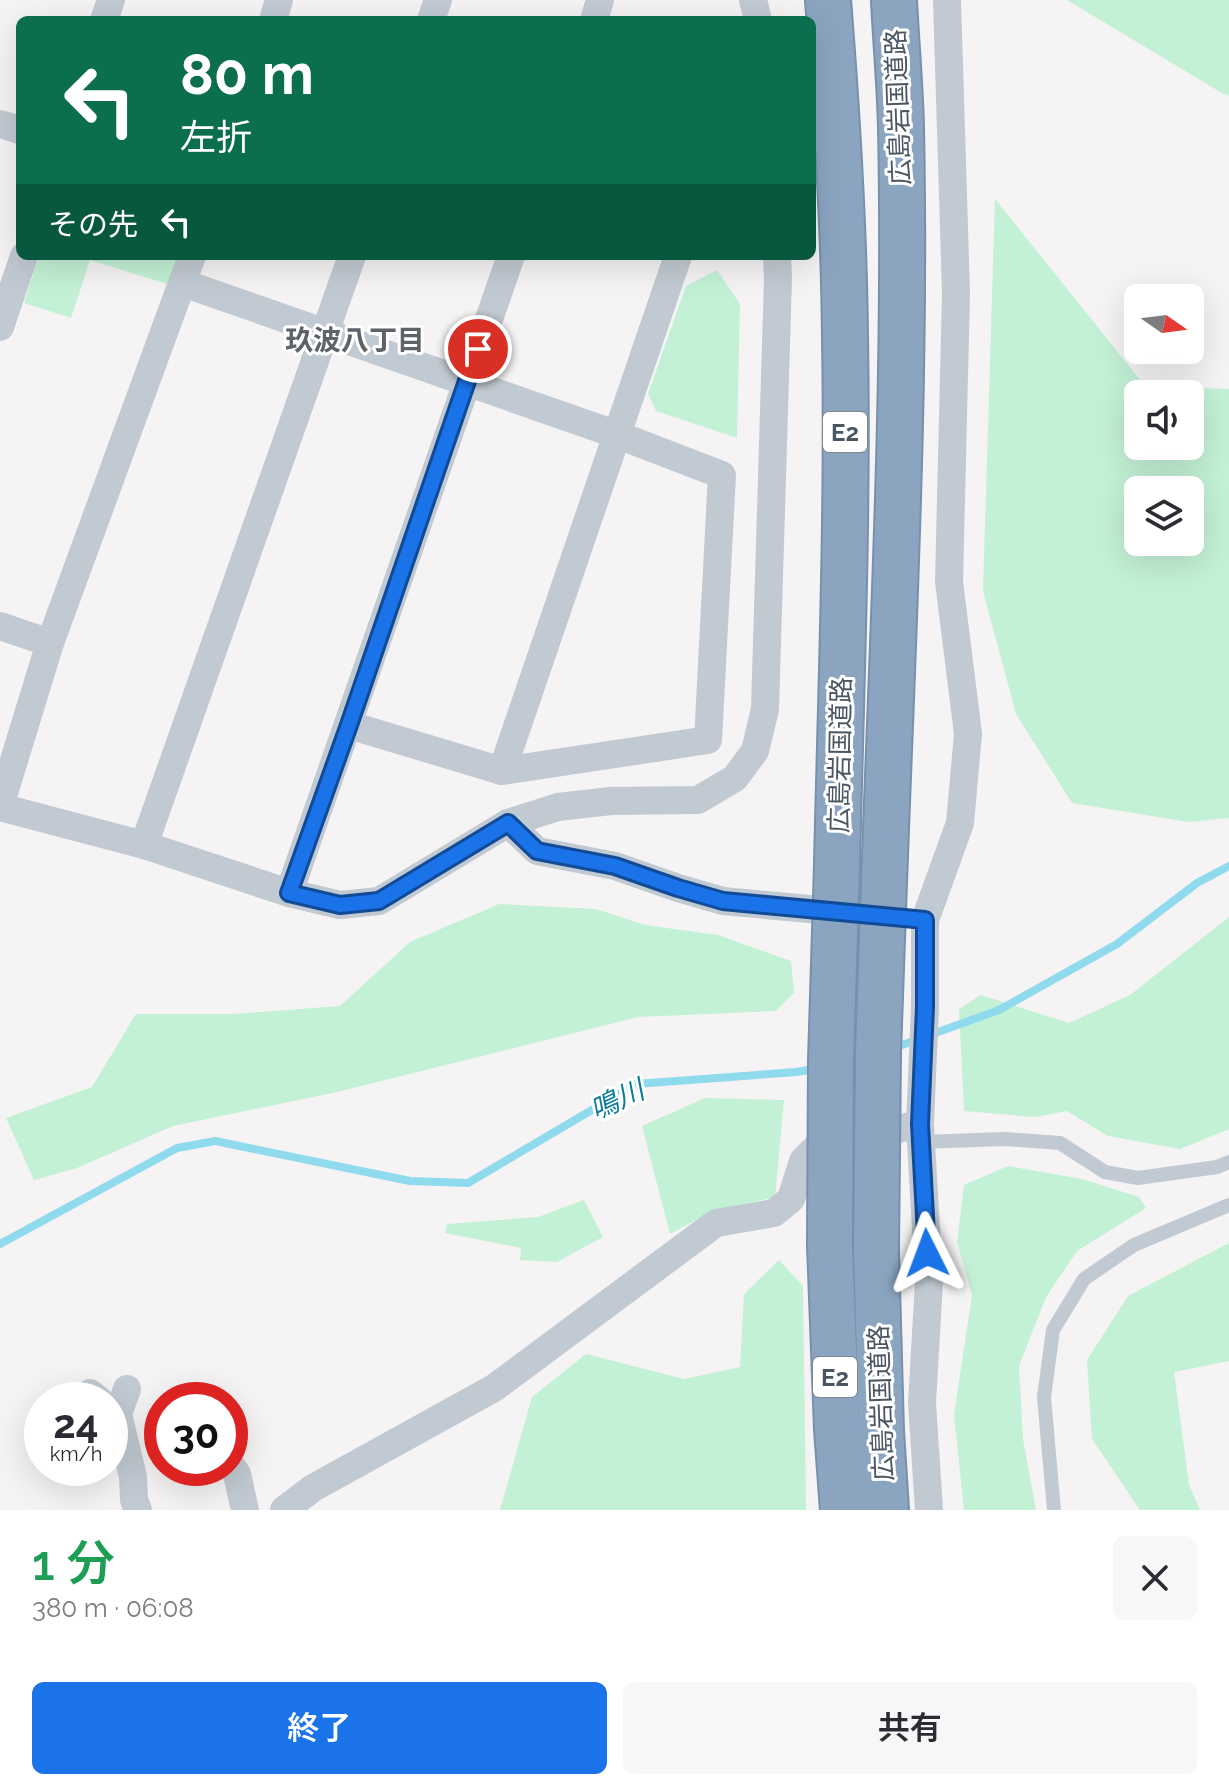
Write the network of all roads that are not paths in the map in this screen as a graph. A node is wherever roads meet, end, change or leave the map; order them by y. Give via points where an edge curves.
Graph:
1 (828, 0) edge
2 (894, 0) edge
3 (947, 0) edge
4 (23, 260) edge
5 (191, 260) edge
6 (351, 260) edge
7 (510, 260) edge
8 (677, 260) edge
9 (777, 260) edge
10 (183, 283) junction
11 (0, 327) edge
12 (326, 333) junction
13 (466, 382) junction
14 (618, 435) junction
15 (0, 626) edge
16 (50, 643) junction
17 (349, 725) junction
18 (502, 771) junction
19 (0, 806) edge
20 (508, 823) junction
21 (144, 845) junction
22 (289, 893) junction
23 (925, 920) junction
24 (921, 1133) junction
25 (1229, 1162) edge
26 (1229, 1205) edge
27 (128, 1461) edge
28 (240, 1486) edge
29 (138, 1510) edge
30 (245, 1510) edge
31 (284, 1510) edge
32 (843, 1510) edge
33 (886, 1510) edge
34 (929, 1510) edge
35 (1054, 1510) edge

1 - 32 highway, 広島岩国道路 / E2, bridge via 845,337 830,1245
2 - 33 highway, 広島岩国道路 / E2, bridge via 901,125 901,348 876,1250
3 - 23 street via 956,293 949,582 968,734 960,823
4 - 11 street
5 - 10 street
6 - 12 street
7 - 13 street
8 - 14 street
9 - 20 street via 765,709 755,751 735,778 698,800 558,807
10 - 12 street
10 - 16 street
12 - 13 street
12 - 21 street
13 - 14 street
13 - 17 street
14 - 18 street
14 - 18 street via 722,475 708,740
15 - 16 street
16 - 19 street
17 - 18 street
17 - 22 street
19 - 21 street
20 - 22 street via 379,901 340,905
20 - 23 street via 537,851 615,866 723,901
21 - 22 street
23 - 24 street
24 - 25 lane via 1060,1143 1105,1172 1138,1178
24 - 31 street via 817,1147 803,1161 791,1199 774,1213 716,1223 494,1388 313,1488
24 - 34 street via 929,1281 922,1403
26 - 35 lane via 1134,1245 1084,1279 1053,1330 1044,1397
27 - 29 street
28 - 30 street

